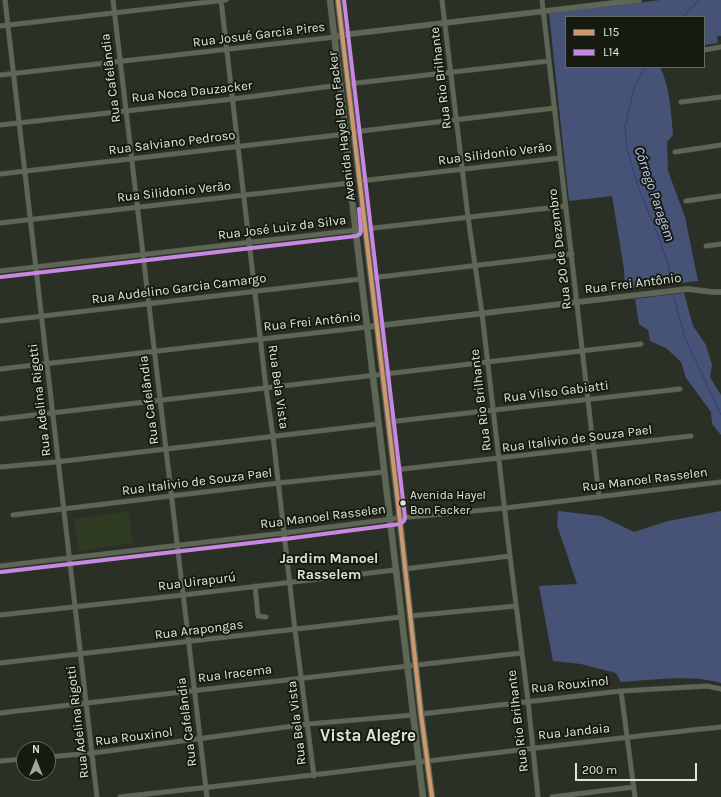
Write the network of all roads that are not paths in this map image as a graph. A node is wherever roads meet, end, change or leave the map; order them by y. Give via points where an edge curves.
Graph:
1 (5, 0) edge
2 (113, 0) edge
3 (221, 0) edge
4 (226, 0) edge
5 (330, 0) edge
6 (338, 0) edge
7 (442, 0) edge
8 (542, 0) edge
9 (640, 0) edge
10 (544, 12) junction
11 (114, 13) junction
12 (445, 23) junction
13 (8, 25) junction
14 (0, 26) edge
15 (342, 35) junction
16 (335, 37) junction
17 (721, 47) edge
18 (227, 49) junction
19 (705, 50) edge
20 (549, 61) junction
21 (120, 62) junction
22 (14, 73) junction
23 (452, 73) junction
24 (0, 75) edge
25 (348, 84) junction
26 (340, 85) junction
27 (721, 97) edge
28 (233, 99) junction
29 (681, 102) dead end
30 (555, 108) junction
31 (126, 110) junction
32 (457, 120) junction
33 (19, 123) junction
34 (0, 125) edge
35 (353, 132) junction
36 (346, 134) junction
37 (721, 145) edge
38 (238, 146) junction
39 (675, 152) dead end
40 (132, 158) junction
41 (560, 158) junction
42 (463, 169) junction
43 (25, 172) junction
44 (0, 174) edge
45 (360, 181) junction
46 (350, 183) junction
47 (243, 195) junction
48 (721, 196) edge
49 (686, 201) dead end
50 (566, 206) junction
51 (137, 207) junction
52 (468, 217) junction
53 (31, 219) junction
54 (0, 223) edge
55 (365, 228) junction
56 (355, 230) junction
57 (249, 242) junction
58 (721, 244) edge
59 (706, 246) dead end
60 (572, 254) junction
61 (143, 255) junction
62 (475, 266) junction
63 (36, 267) junction
64 (0, 271) edge
65 (371, 278) junction
66 (361, 279) junction
67 (256, 291) junction
68 (721, 292) edge
69 (577, 302) junction
70 (149, 303) junction
71 (482, 314) junction
72 (42, 316) junction
73 (0, 321) edge
74 (376, 325) junction
75 (367, 327) junction
76 (260, 339) junction
77 (641, 344) dead end
78 (582, 350) junction
79 (154, 352) junction
80 (487, 363) junction
81 (47, 364) junction
82 (0, 370) edge
83 (382, 374) junction
84 (373, 376) junction
85 (266, 388) junction
86 (680, 389) dead end
87 (588, 399) junction
88 (160, 400) junction
89 (493, 410) junction
90 (53, 413) junction
91 (0, 419) edge
92 (388, 422) junction
93 (378, 424) junction
94 (273, 436) junction
95 (691, 436) dead end
96 (594, 448) junction
97 (166, 449) junction
98 (499, 459) junction
99 (59, 462) junction
100 (0, 467) edge
101 (394, 470) junction
102 (384, 472) junction
103 (721, 482) edge
104 (278, 483) junction
105 (172, 496) junction
106 (599, 496) junction
107 (505, 508) junction
108 (64, 509) junction
109 (13, 515) dead end
110 (399, 518) junction
111 (390, 520) junction
112 (284, 533) junction
113 (178, 546) junction
114 (510, 556) junction
115 (70, 558) junction
116 (0, 566) edge
117 (404, 569) junction
118 (395, 570) junction
119 (290, 582) junction
120 (254, 586) junction
121 (184, 595) junction
122 (75, 606) junction
123 (516, 606) junction
124 (0, 615) edge
125 (410, 616) junction
126 (266, 617) dead end
127 (401, 617) junction
128 (295, 630) junction
129 (189, 642) junction
130 (521, 653) junction
131 (81, 654) junction
132 (0, 664) edge
133 (416, 666) junction
134 (408, 667) junction
135 (302, 677) junction
136 (721, 689) edge
137 (195, 690) junction
138 (620, 691) junction
139 (528, 701) junction
140 (86, 703) junction
141 (0, 713) edge
142 (421, 714) junction
143 (412, 715) junction
144 (308, 724) junction
145 (721, 727) edge
146 (627, 737) junction
147 (201, 739) junction
148 (533, 748) junction
149 (93, 753) junction
150 (56, 756) edge
151 (16, 760) edge
152 (0, 761) edge
153 (427, 761) junction
154 (418, 762) junction
155 (314, 776) junction
156 (634, 787) junction
157 (206, 788) junction
158 (97, 797) edge
159 (120, 797) edge
160 (207, 797) edge
161 (423, 797) edge
162 (432, 797) edge
163 (538, 797) edge
164 (552, 797) edge
165 (635, 797) edge

1 - 13 street, Rua Adelina Rigotti
2 - 11 street, Rua Cafelândia
3 - 4 street
3 - 11 street
3 - 18 street, Rua Bela Vista
5 - 16 main road, Avenida Hayel Bon Facker
6 - 15 main road, Avenida Hayel Bon Facker
7 - 12 street, Rua Rio Brilhante
8 - 10 street, Rua 20 de Dezembro
9 - 10 street, Rua Josué Garcia Pires
10 - 12 street, Rua Josué Garcia Pires
10 - 20 street, Rua 20 de Dezembro
11 - 13 street
11 - 21 street, Rua Cafelândia
12 - 15 street, Rua Josué Garcia Pires
12 - 23 street, Rua Rio Brilhante
13 - 14 street
13 - 22 street, Rua Adelina Rigotti
15 - 16 street, Rua Josué Garcia Pires
15 - 25 main road, Avenida Hayel Bon Facker
16 - 18 street, Rua Josué Garcia Pires
16 - 26 main road, Avenida Hayel Bon Facker
17 - 19 street
18 - 21 street, Rua Josué Garcia Pires
18 - 28 street, Rua Bela Vista
20 - 23 street
20 - 30 street, Rua 20 de Dezembro
21 - 22 street, Rua Josué Garcia Pires
21 - 31 street, Rua Cafelândia
22 - 24 street, Rua Josué Garcia Pires
22 - 33 street, Rua Adelina Rigotti
23 - 25 street
23 - 32 street, Rua Rio Brilhante
25 - 35 main road, Avenida Hayel Bon Facker
26 - 28 street, Rua Noca Dauzacker
26 - 36 main road, Avenida Hayel Bon Facker
27 - 29 street
28 - 31 street, Rua Noca Dauzacker
28 - 38 street, Rua Bela Vista
30 - 32 street
30 - 41 street, Rua 20 de Dezembro
31 - 33 street, Rua Noca Dauzacker
31 - 40 street, Rua Cafelândia
32 - 35 street
32 - 42 street, Rua Rio Brilhante
33 - 34 street, Rua Noca Dauzacker
33 - 43 street, Rua Adelina Rigotti
35 - 45 main road, Avenida Hayel Bon Facker
36 - 38 street, Rua Salviano Pedroso
36 - 46 main road, Avenida Hayel Bon Facker
37 - 39 street
38 - 40 street, Rua Salviano Pedroso
38 - 47 street, Rua Bela Vista
40 - 43 street, Rua Salviano Pedroso
40 - 51 street, Rua Cafelândia
41 - 42 street, Rua Silidonio Verão
41 - 50 street, Rua 20 de Dezembro
42 - 45 street, Rua Silidonio Verão
42 - 52 street, Rua Rio Brilhante
43 - 44 street, Rua Salviano Pedroso
43 - 53 street, Rua Adelina Rigotti
45 - 55 main road, Avenida Hayel Bon Facker
46 - 47 street, Rua Silidonio Verão
46 - 56 main road, Avenida Hayel Bon Facker
47 - 51 street, Rua Silidonio Verão
47 - 57 street, Rua Bela Vista
48 - 49 street
50 - 52 street, Rua José Luiz da Silva
50 - 60 street, Rua 20 de Dezembro
51 - 53 street, Rua Silidonio Verão
51 - 61 street, Rua Cafelândia
52 - 55 street, Rua José Luiz da Silva
52 - 62 street, Rua Rio Brilhante
53 - 54 street, Rua Silidonio Verão
53 - 63 street, Rua Adelina Rigotti
55 - 56 street, Rua José Luiz da Silva
55 - 65 main road, Avenida Hayel Bon Facker
56 - 57 street, Rua José Luiz da Silva
56 - 66 main road, Avenida Hayel Bon Facker
57 - 61 street, Rua José Luiz da Silva
57 - 67 street, Rua Bela Vista
58 - 59 street
60 - 62 street
60 - 69 street, Rua 20 de Dezembro
61 - 63 street, Rua José Luiz da Silva
61 - 70 street, Rua Cafelândia
62 - 65 street
62 - 71 street, Rua Rio Brilhante
63 - 64 street, Rua José Luiz da Silva
63 - 72 street, Rua Adelina Rigotti
65 - 74 main road, Avenida Hayel Bon Facker
66 - 67 street, Rua Audelino Garcia Camargo
66 - 75 main road, Avenida Hayel Bon Facker
67 - 70 street, Rua Audelino Garcia Camargo
67 - 76 street, Rua Bela Vista
68 - 69 street, Rua Frei Antônio via 688,289
69 - 71 street, Rua Frei Antônio
69 - 78 street, Rua 20 de Dezembro
70 - 72 street, Rua Audelino Garcia Camargo
70 - 79 street, Rua Cafelândia
71 - 74 street, Rua Frei Antônio
71 - 80 street, Rua Rio Brilhante
72 - 73 street, Rua Audelino Garcia Camargo
72 - 81 street, Rua Adelina Rigotti
74 - 75 street, Rua Frei Antônio
74 - 83 main road, Avenida Hayel Bon Facker
75 - 76 street, Rua Frei Antônio
75 - 84 main road, Avenida Hayel Bon Facker
76 - 79 street, Rua Frei Antônio
76 - 85 street, Rua Bela Vista
77 - 78 street
78 - 80 street
78 - 87 street, Rua 20 de Dezembro
79 - 81 street, Rua Frei Antônio
79 - 88 street, Rua Cafelândia
80 - 83 street
80 - 89 street, Rua Rio Brilhante
81 - 82 street, Rua Frei Antônio
81 - 90 street, Rua Adelina Rigotti
83 - 84 street
83 - 92 main road, Avenida Hayel Bon Facker
84 - 85 street
84 - 93 main road, Avenida Hayel Bon Facker
85 - 88 street
85 - 94 street, Rua Bela Vista
86 - 87 street, Rua Vilso Gabiatti
87 - 89 street, Rua Vilso Gabiatti
87 - 96 street, Rua 20 de Dezembro
88 - 90 street
88 - 97 street, Rua Cafelândia
89 - 92 street, Rua Vilso Gabiatti
89 - 98 street, Rua Rio Brilhante
90 - 91 street
90 - 99 street, Rua Adelina Rigotti
92 - 101 main road, Avenida Hayel Bon Facker
93 - 94 street
93 - 102 main road, Avenida Hayel Bon Facker
94 - 97 street
94 - 104 street, Rua Bela Vista
95 - 96 street, Rua Italivio de Souza Pael
96 - 98 street, Rua Italivio de Souza Pael
96 - 106 street, Rua 20 de Dezembro
97 - 99 street
97 - 105 street, Rua Cafelândia
98 - 101 street, Rua Italivio de Souza Pael
98 - 107 street, Rua Rio Brilhante
99 - 100 street
99 - 108 street, Rua Adelina Rigotti
101 - 110 main road, Avenida Hayel Bon Facker
102 - 104 street, Rua Italivio de Souza Pael
102 - 111 main road, Avenida Hayel Bon Facker
103 - 106 street, Rua Manoel Rasselen
104 - 105 street, Rua Italivio de Souza Pael
104 - 112 street, Rua Bela Vista
105 - 108 street, Rua Italivio de Souza Pael
105 - 113 street, Rua Cafelândia
106 - 107 street, Rua Manoel Rasselen
107 - 110 street, Rua Manoel Rasselen
107 - 114 street, Rua Rio Brilhante
108 - 109 street, Rua Italivio de Souza Pael
108 - 115 street, Rua Adelina Rigotti
110 - 111 street, Rua Manoel Rasselen
110 - 117 main road, Avenida Hayel Bon Facker
111 - 112 street, Rua Manoel Rasselen
111 - 118 main road, Avenida Hayel Bon Facker
112 - 113 street, Rua Manoel Rasselen
112 - 119 street, Rua Bela Vista
113 - 115 street, Rua Manoel Rasselen
113 - 121 street, Rua Cafelândia
114 - 117 street
114 - 123 street, Rua Rio Brilhante
115 - 116 street, Rua Manoel Rasselen
115 - 122 street, Rua Adelina Rigotti
117 - 125 main road, Avenida Hayel Bon Facker
118 - 119 street, Rua Uirapurú
118 - 127 main road, Avenida Hayel Bon Facker
119 - 120 street, Rua Uirapurú
119 - 128 street, Rua Bela Vista
120 - 121 street, Rua Uirapurú
120 - 126 street via 258,616
121 - 122 street, Rua Uirapurú
121 - 129 street, Rua Cafelândia
122 - 124 street, Rua Uirapurú
122 - 131 street, Rua Adelina Rigotti
123 - 125 street
123 - 130 street, Rua Rio Brilhante
125 - 133 main road, Avenida Hayel Bon Facker
127 - 128 street, Rua Arapongas
127 - 134 main road, Avenida Hayel Bon Facker
128 - 129 street, Rua Arapongas
128 - 135 street, Rua Bela Vista
129 - 131 street, Rua Arapongas
129 - 137 street, Rua Cafelândia
130 - 133 street, Rua Iracema
130 - 139 street, Rua Rio Brilhante
131 - 132 street, Rua Arapongas
131 - 140 street, Rua Adelina Rigotti
133 - 134 street, Rua Iracema
133 - 142 main road, Avenida Hayel Bon Facker
134 - 135 street, Rua Iracema
134 - 143 main road, Avenida Hayel Bon Facker
135 - 137 street, Rua Iracema
135 - 144 street, Rua Bela Vista
136 - 138 street, Rua Rouxinol via 707,686
137 - 140 street, Rua Iracema
137 - 147 street, Rua Cafelândia
138 - 139 street, Rua Rouxinol
138 - 146 street
139 - 142 street, Rua Rouxinol
139 - 148 street, Rua Rio Brilhante
140 - 141 street, Rua Iracema
140 - 149 street, Rua Adelina Rigotti
142 - 153 main road, Avenida Hayel Bon Facker
143 - 144 street, Rua Rouxinol
143 - 154 main road, Avenida Hayel Bon Facker
144 - 147 street, Rua Rouxinol
144 - 155 street, Rua Bela Vista
145 - 146 street, Rua Jandaia
146 - 148 street, Rua Jandaia
146 - 156 street
147 - 149 street, Rua Rouxinol
147 - 157 street, Rua Cafelândia
148 - 153 street, Rua Jandaia
148 - 163 street, Rua Rio Brilhante
149 - 150 street, Rua Rouxinol
149 - 158 street, Rua Adelina Rigotti
151 - 152 street
153 - 154 street, Rua Jandaia
153 - 162 main road, Avenida Hayel Bon Facker
154 - 155 street, Rua Jandaia
154 - 161 main road, Avenida Hayel Bon Facker
155 - 157 street, Rua Jandaia
156 - 164 street
156 - 165 street
157 - 159 street, Rua Jandaia
157 - 160 street, Rua Cafelândia

